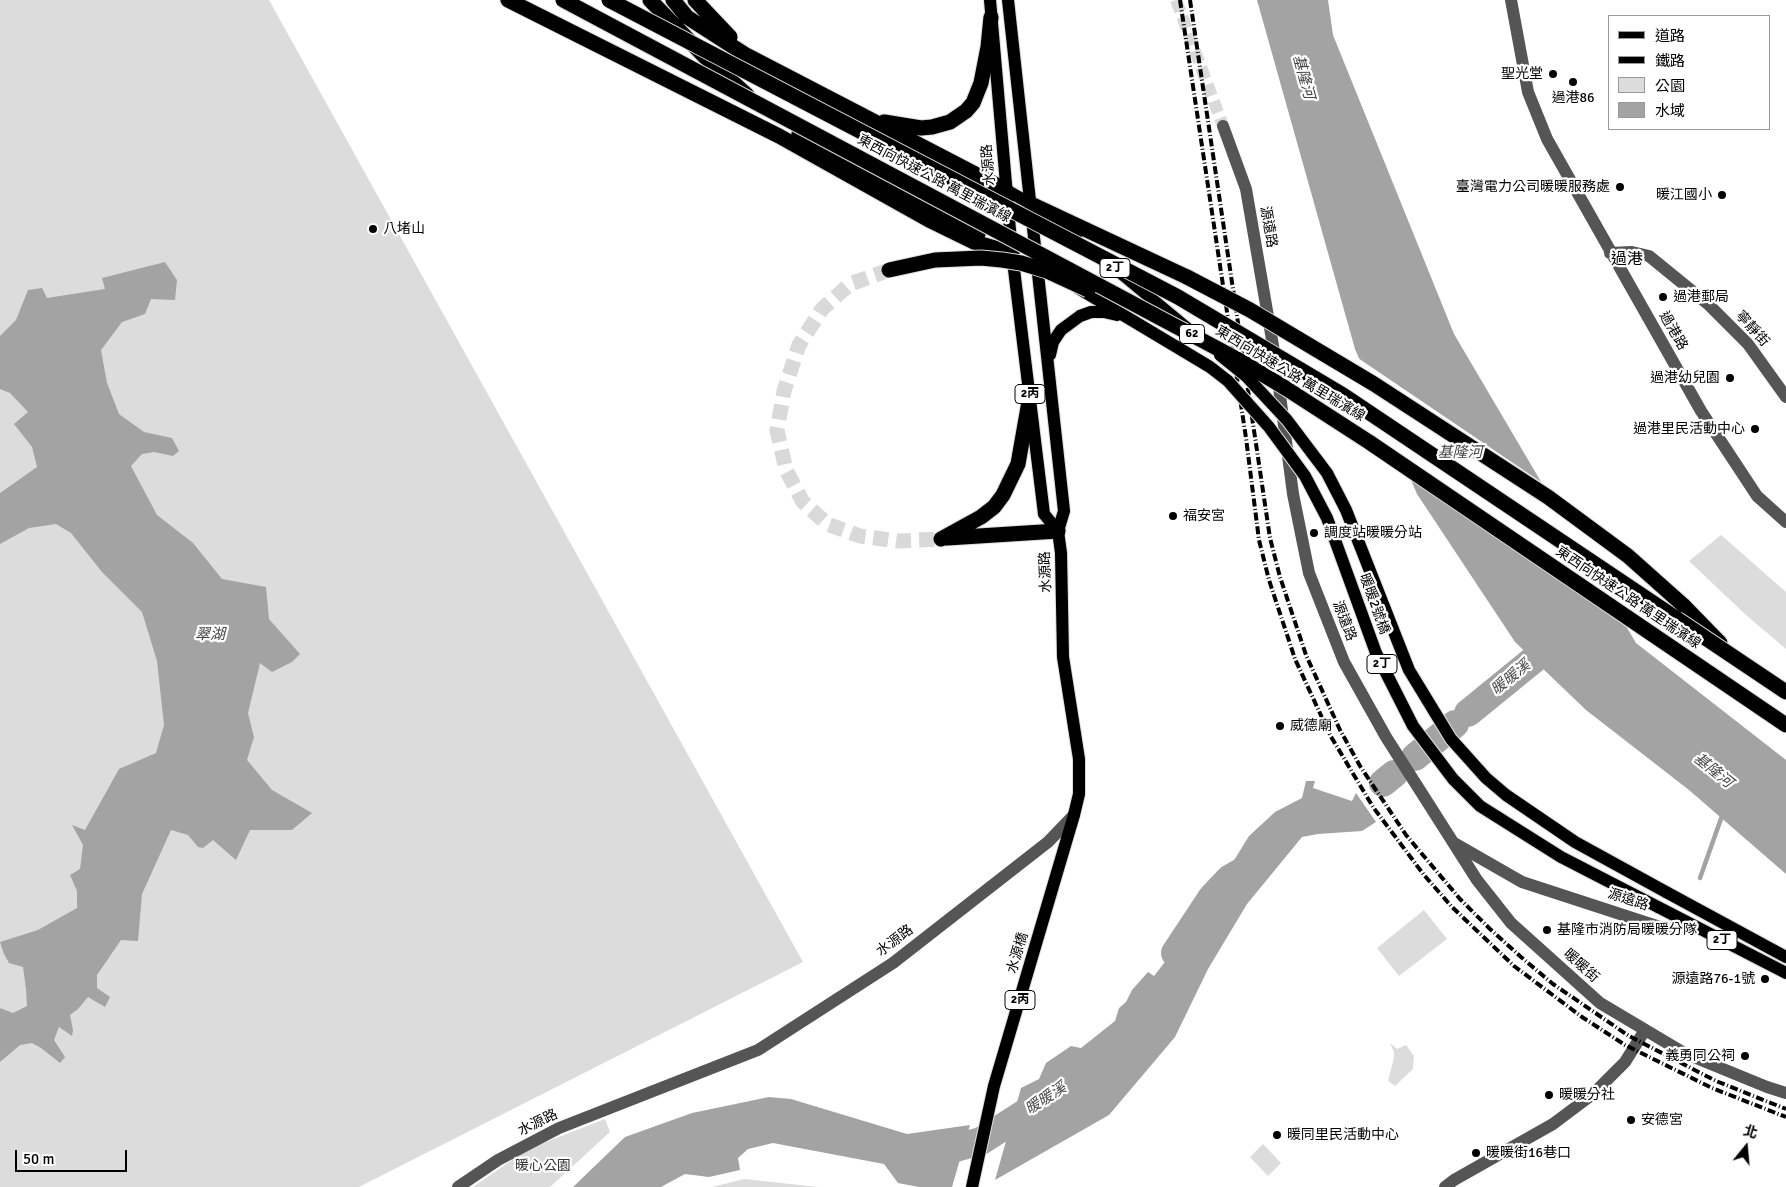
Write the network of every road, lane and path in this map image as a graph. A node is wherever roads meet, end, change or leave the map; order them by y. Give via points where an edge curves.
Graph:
1 (508, 0) edge
2 (563, 0) edge
3 (609, 0) edge
4 (650, 0) edge
5 (673, 0) edge
6 (696, 0) edge
7 (990, 0) edge
8 (1008, 0) edge
9 (1511, 0) edge
10 (991, 17) junction
11 (746, 55) junction
12 (857, 113) junction
13 (1223, 126) tunnel mouth
14 (1006, 190) junction
15 (1031, 204) junction
16 (1012, 252) junction
17 (1610, 253) junction
18 (1038, 263) junction
19 (889, 270) tunnel mouth
20 (1138, 324) junction
21 (1203, 339) junction
22 (1049, 367) junction
23 (1030, 396) junction
24 (1786, 397) edge
25 (1786, 522) edge
26 (1058, 531) junction
27 (1729, 653) junction
28 (1786, 692) edge
29 (1786, 725) edge
30 (1074, 815) junction
31 (1452, 841) junction
32 (1666, 892) joint
33 (1658, 907) joint
34 (1700, 929) junction
35 (1786, 957) edge
36 (1786, 973) edge
37 (1645, 1030) junction
38 (1786, 1093) edge
39 (458, 1187) edge
40 (972, 1187) edge
41 (1446, 1187) edge

1 - 16 highway via 779,136 928,220 974,242
2 - 21 highway, 東西向快速公路 萬里瑞濱線 / 62, bridge
3 - 27 highway, 東西向快速公路 萬里瑞濱線 / 62, bridge via 1178,297 1343,395
4 - 16 highway via 774,120
5 - 11 highway via 687,16
6 - 11 highway
7 - 10 main road, 水源路
8 - 15 main road, 水源路
9 - 17 street, 過港路 via 1531,100 1547,139
10 - 12 highway via 981,83 973,103 958,117 941,126 921,128 891,124
10 - 14 main road, 水源路
11 - 12 highway
12 - 14 highway
13 - 31 street, 源遠路 via 1246,188 1275,357 1293,494 1309,573 1344,662 1386,738
14 - 15 main road
14 - 16 main road, 水源路
15 - 18 main road, 水源路
15 - 21 main road, 2丁
15 - 27 highway, bridge via 1187,277 1358,374 1548,497 1628,556 1683,605
16 - 18 main road, 2丁
16 - 23 main road, 水源路 / 2丙
17 - 24 street, 寧靜街 via 1632,252 1649,256 1708,304 1748,344
17 - 25 street, 過港路 via 1721,442 1757,496
18 - 20 main road, 2丁
18 - 22 main road, 水源路 / 2丙
19 - 21 highway, bridge via 959,258 1021,263 1047,271
20 - 22 main road via 1104,312 1080,316 1061,330 1053,342
20 - 33 main road, 暖暖2號橋 / 2丁, bridge via 1228,381 1269,427 1305,476 1327,518 1376,652 1413,726 1453,779 1480,806 1561,857
21 - 29 highway, 東西向快速公路 萬里瑞濱線 / 62, bridge via 1370,442
21 - 32 main road, 暖暖2號橋 / 2丁, bridge via 1274,405 1327,472 1346,510 1409,670 1451,739 1506,795 1575,842
22 - 26 main road, 水源路 / 2丙 via 1064,511
23 - 26 main road, 水源路 / 2丙 via 1044,514
23 - 26 highway via 1018,464 1003,495 981,517 941,538
26 - 30 main road, 水源路 / 2丙 via 1063,657 1079,760 1079,794
27 - 28 highway, 東西向快速公路 萬里瑞濱線 / 62, bridge
30 - 39 street, 水源路 via 1048,842 893,963 758,1050 559,1128 498,1160
30 - 40 main road, 水源橋 / 2丙 via 994,1086
31 - 34 street, 源遠路 via 1522,882 1663,928
31 - 37 street, 暖暖街 via 1511,923 1600,1003
32 - 35 main road, 源遠路 / 2丁
33 - 34 main road, 源遠路 / 2丁
34 - 36 main road, 源遠路 / 2丁
37 - 38 street, 暖暖街 via 1684,1053
37 - 41 street via 1625,1062 1586,1099 1553,1124

